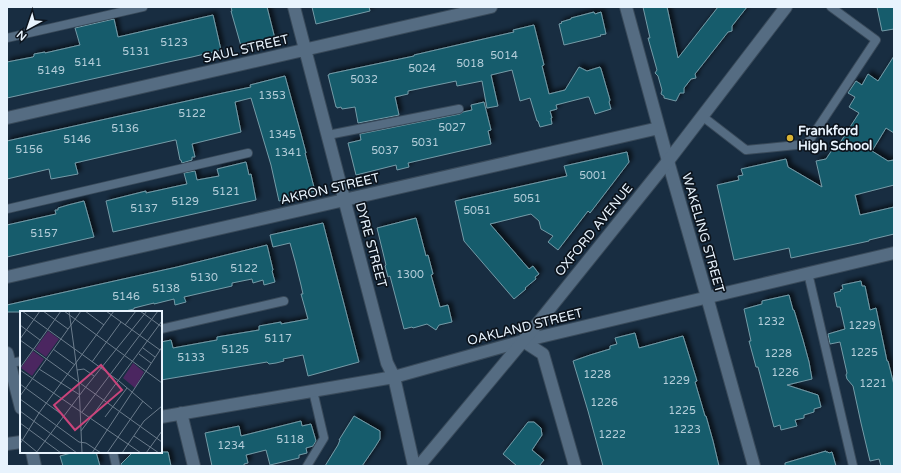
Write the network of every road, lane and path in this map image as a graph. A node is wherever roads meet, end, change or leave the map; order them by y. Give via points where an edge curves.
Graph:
1 (143, 7) edge
2 (294, 7) edge
3 (490, 7) edge
4 (626, 7) edge
5 (786, 7) edge
6 (831, 7) edge
7 (7, 38) edge
8 (305, 50) junction
9 (459, 109) dead end
10 (702, 116) junction
11 (7, 118) edge
12 (659, 128) junction
13 (328, 135) junction
14 (248, 153) dead end
15 (668, 161) junction
16 (345, 200) junction
17 (7, 209) edge
18 (894, 255) edge
19 (808, 273) junction
20 (7, 277) edge
21 (707, 297) junction
22 (284, 302) dead end
23 (162, 329) edge
24 (523, 341) junction
25 (11, 360) edge
26 (394, 376) junction
27 (313, 390) junction
28 (20, 403) edge
29 (181, 413) junction
30 (162, 417) edge
31 (20, 442) edge
32 (7, 444) edge
33 (32, 453) edge
34 (113, 453) edge
35 (36, 466) edge
36 (116, 466) edge
37 (194, 466) edge
38 (308, 466) edge
39 (414, 466) edge
40 (419, 466) edge
41 (576, 466) edge
42 (754, 466) edge
43 (853, 466) edge

1 - 7 lane
2 - 8 street, DYRE STREET
3 - 8 street, SAUL STREET
4 - 12 street, WAKELING STREET
5 - 10 street, OXFORD AVENUE
6 - 10 lane via 876,40 807,144 746,150
8 - 11 street, SAUL STREET
8 - 13 street, DYRE STREET
9 - 13 lane
10 - 15 street, OXFORD AVENUE
12 - 15 street, WAKELING STREET
12 - 16 street, AKRON STREET
13 - 16 street, DYRE STREET
14 - 17 lane
15 - 21 street, WAKELING STREET
15 - 24 street, OXFORD AVENUE
16 - 20 street, AKRON STREET
16 - 26 street, DYRE STREET via 387,363
18 - 19 street, OAKLAND STREET
19 - 21 street, OAKLAND STREET
19 - 43 lane
21 - 24 street, OAKLAND STREET
21 - 42 street, WAKELING STREET
22 - 23 lane
24 - 26 street, OAKLAND STREET
24 - 40 street, OXFORD AVENUE
24 - 41 street via 543,354
25 - 28 street
26 - 27 street, OAKLAND STREET
26 - 39 street, DYRE STREET
27 - 29 street, OAKLAND STREET
27 - 38 lane via 324,438
29 - 30 street, OAKLAND STREET
29 - 37 street
31 - 32 street
33 - 35 street
34 - 36 lane

